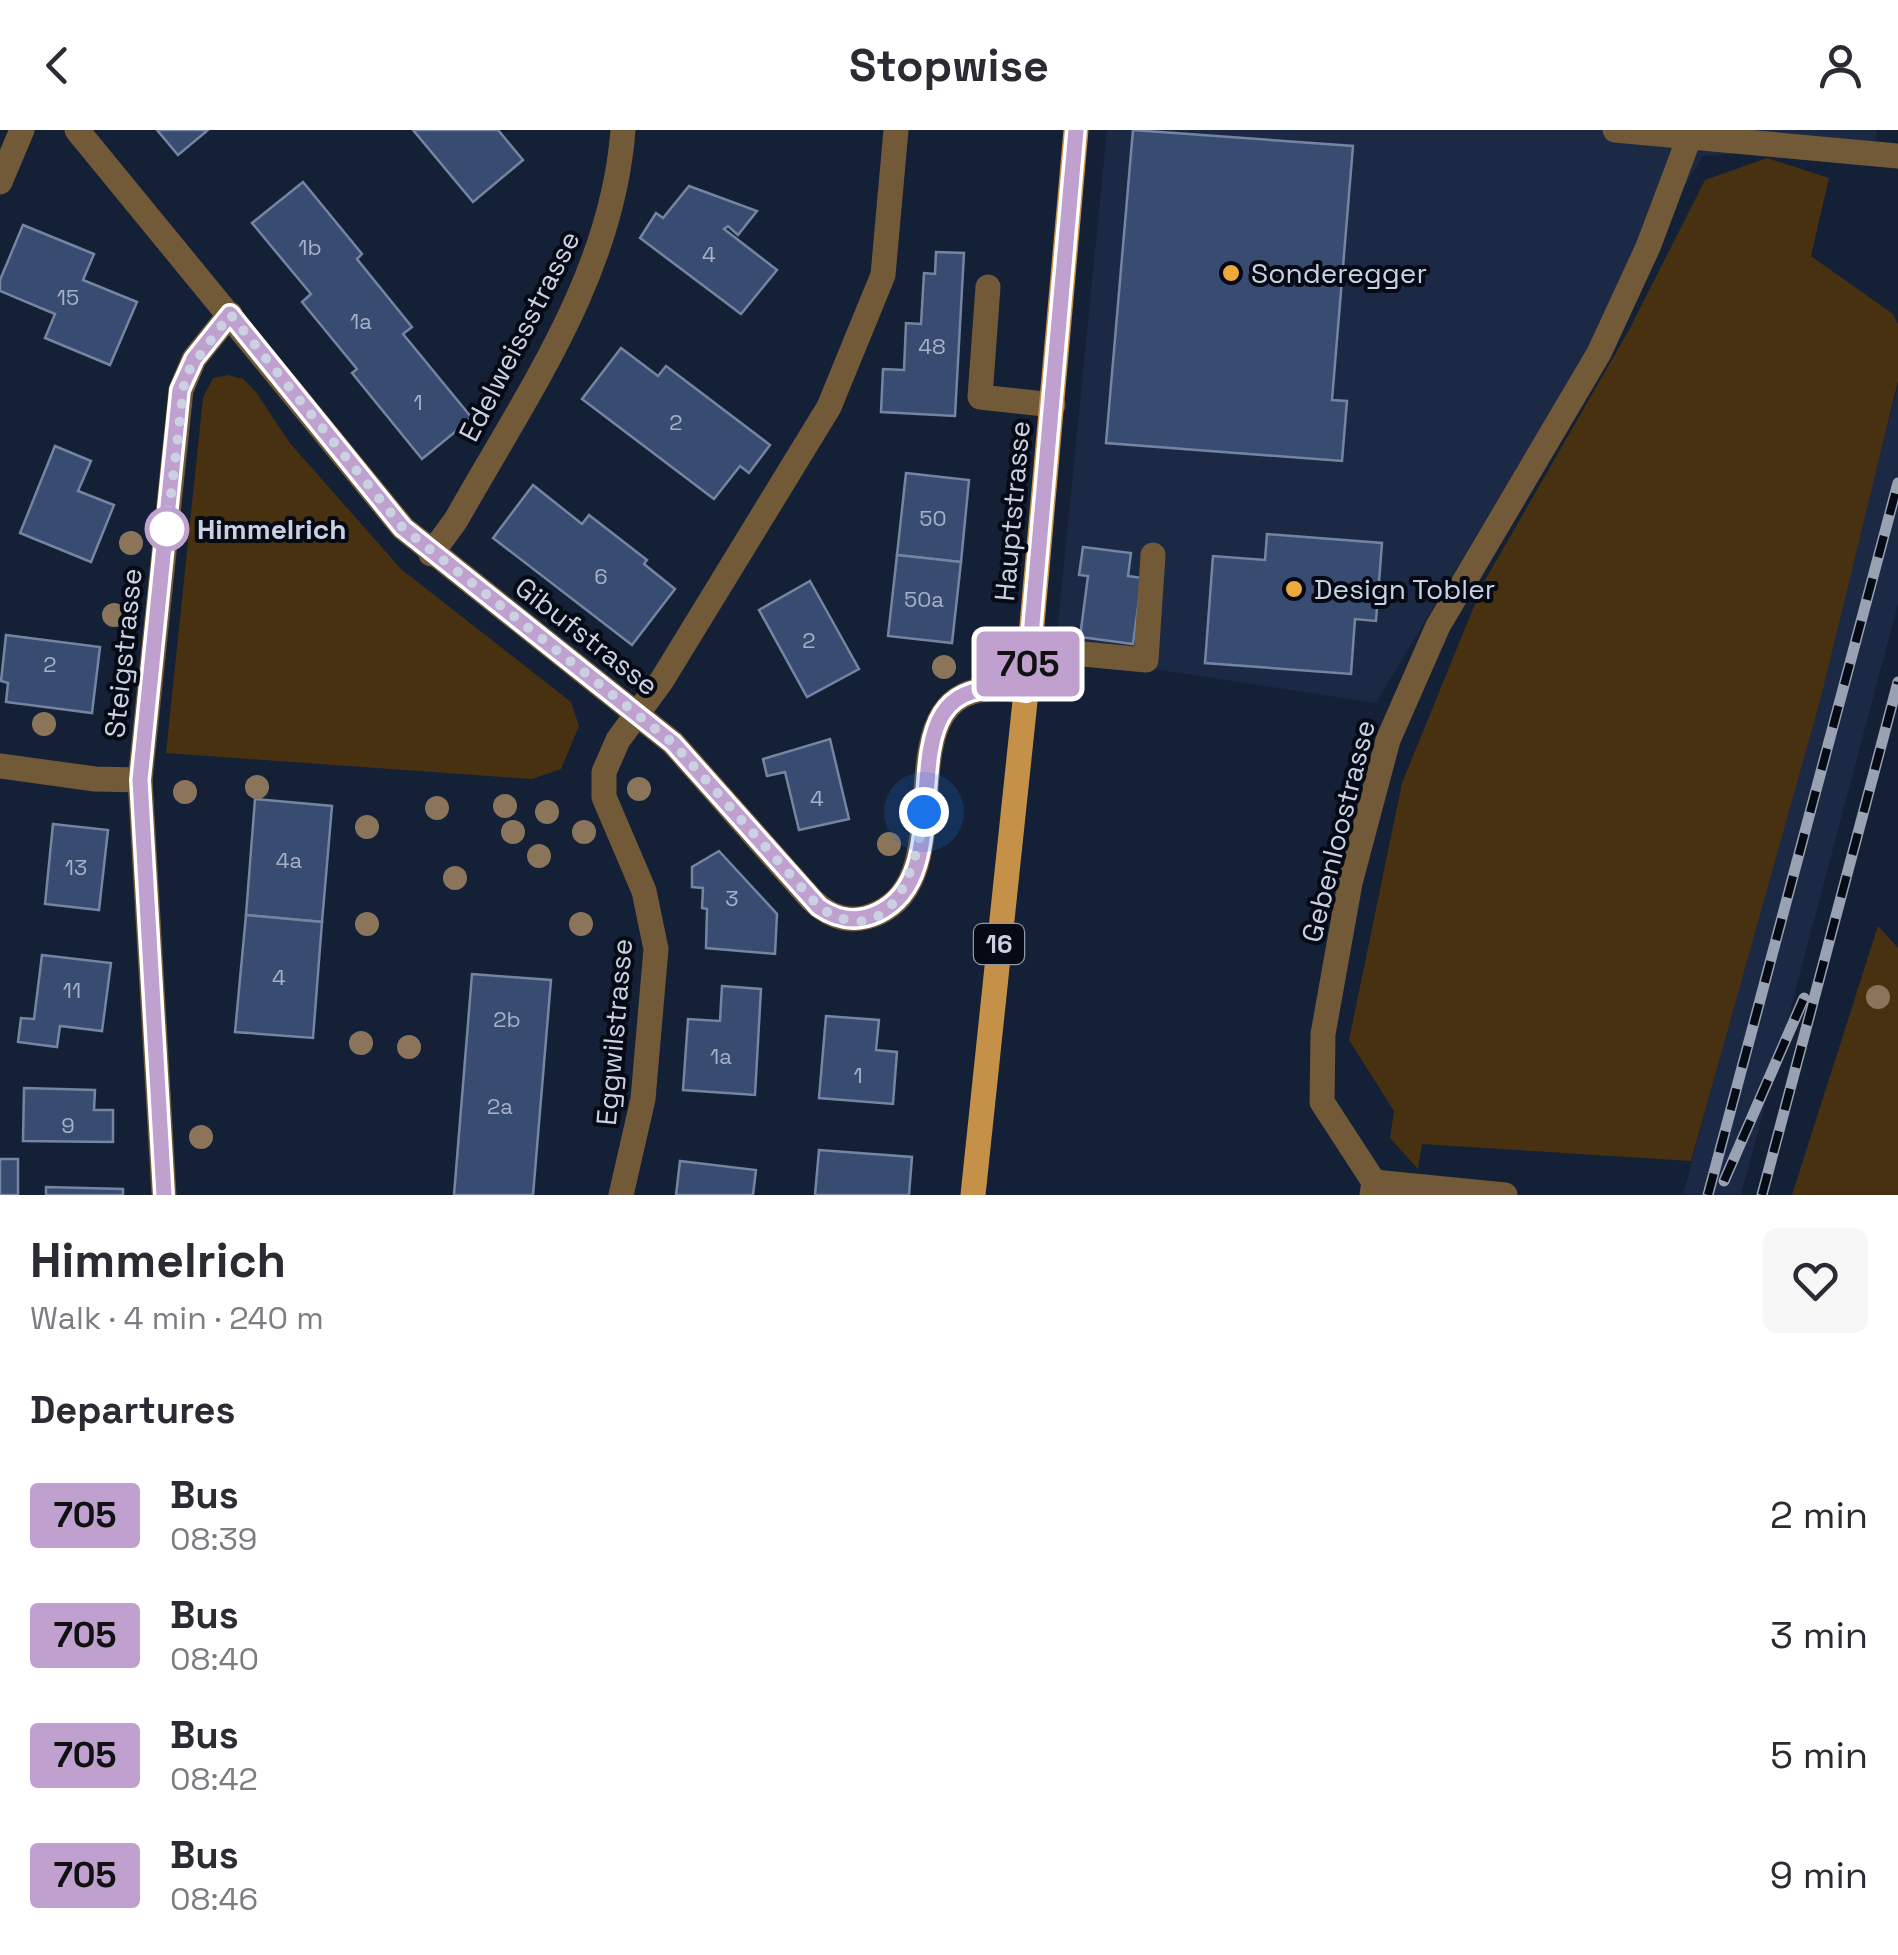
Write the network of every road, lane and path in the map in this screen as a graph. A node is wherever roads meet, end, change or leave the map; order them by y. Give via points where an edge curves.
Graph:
1 (22, 130) edge
2 (77, 130) edge
3 (623, 130) edge
4 (896, 130) edge
5 (1076, 130) edge
6 (1616, 130) edge
7 (1691, 133) edge
8 (1898, 156) edge
9 (0, 182) edge
10 (988, 287) dead end
11 (230, 314) junction
12 (1053, 405) junction
13 (430, 554) junction
14 (1153, 554) dead end
15 (1030, 649) junction
16 (1026, 692) junction
17 (638, 711) junction
18 (0, 766) edge
19 (140, 780) junction
20 (1373, 1189) edge
21 (164, 1195) edge
22 (621, 1195) edge
23 (973, 1195) edge
24 (1505, 1195) edge

1 - 9 street
2 - 11 street, Gibufstrasse
3 - 13 street, Edelweissstrasse via 619,179 593,267 456,520
4 - 17 street, Eggwilstrasse via 883,276 829,407
5 - 12 main road, Hauptstrasse / 16
6 - 7 street
7 - 8 street
7 - 20 street, Gebenloostrasse via 1648,248 1598,353 1438,626 1388,740 1350,884 1323,1034 1322,1102
10 - 12 street via 980,396
11 - 13 street, Gibufstrasse
11 - 19 street, Steigstrasse via 194,359 180,390
12 - 15 main road, Hauptstrasse / 16
13 - 17 street, Gibufstrasse
14 - 15 street via 1146,660
15 - 16 main road, Hauptstrasse / 16
16 - 17 street, Gibufstrasse via 972,690 945,708 912,876 892,905 858,919 830,914 812,900
16 - 23 main road, Hauptstrasse / 16
17 - 22 street, Eggwilstrasse via 607,761 603,784 644,891 656,949 643,1099
18 - 19 street
19 - 21 street, Steigstrasse
20 - 24 street, Gebenloostrasse

